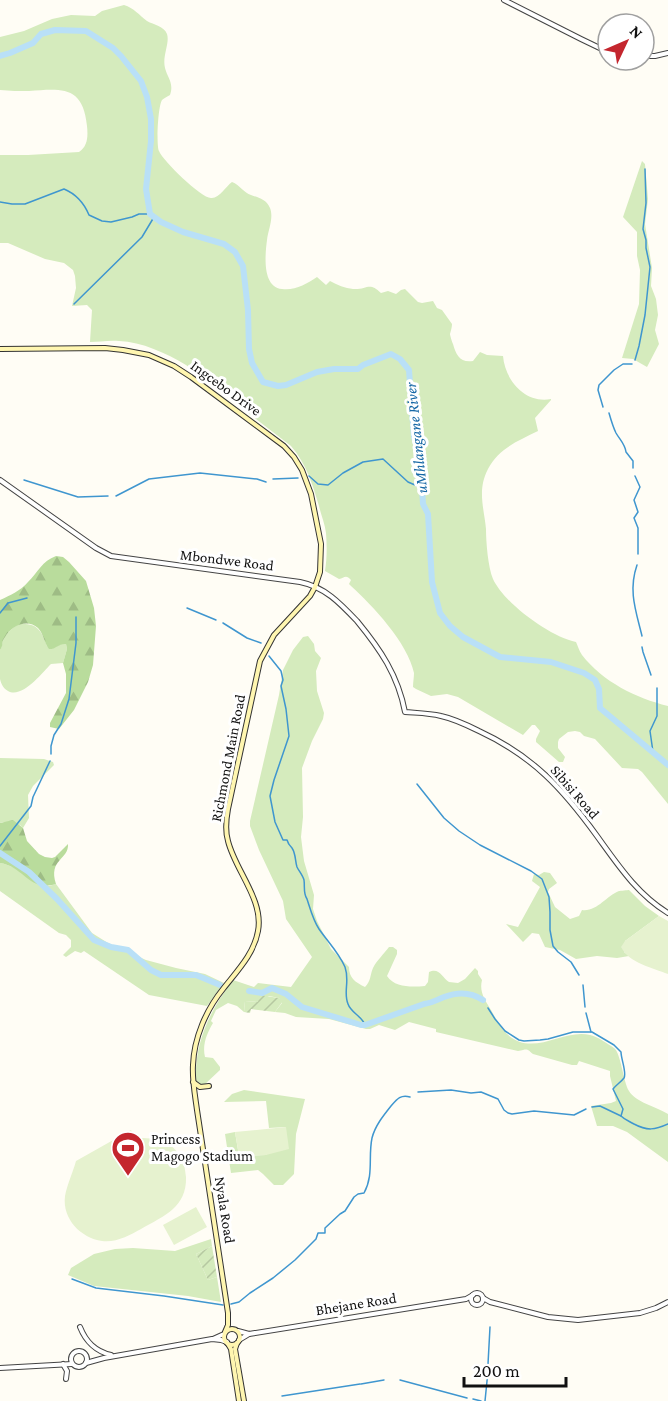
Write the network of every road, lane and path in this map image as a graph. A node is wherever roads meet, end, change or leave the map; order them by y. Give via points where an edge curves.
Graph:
1 (504, 0) edge
2 (596, 46) edge
3 (0, 349) edge
4 (0, 480) edge
5 (315, 587) junction
6 (405, 712) joint
7 (668, 913) edge
8 (193, 1082) junction
9 (209, 1086) dead end
10 (197, 1110) joint
11 (472, 1298) junction
12 (483, 1300) junction
13 (668, 1302) edge
14 (228, 1313) junction
15 (80, 1327) dead end
16 (237, 1331) junction
17 (225, 1333) junction
18 (249, 1334) junction
19 (212, 1340) junction
20 (238, 1341) junction
21 (227, 1343) junction
22 (85, 1354) junction
23 (119, 1355) junction
24 (72, 1356) junction
25 (104, 1358) junction
26 (86, 1363) junction
27 (56, 1364) junction
28 (63, 1364) junction
29 (72, 1364) junction
30 (0, 1368) edge
31 (66, 1379) dead end
32 (239, 1401) edge
33 (244, 1401) edge

1 - 2 street
3 - 5 main road, Ingcebo Drive via 105,348 149,355 182,371 284,446 304,474 311,494 321,544
4 - 5 street, Mbondwe Road via 111,556
5 - 6 street, Mbondwe Road via 340,603 379,648 399,689
5 - 8 main road, Richmond Main Road via 274,635 260,661 226,827 232,856 257,909 258,932 251,951 206,1015 195,1048
6 - 7 street, Sibisi Road via 455,720 505,744 534,764 573,804 629,880
8 - 9 main road via 200,1087
8 - 10 main road, Richmond Main Road
10 - 14 main road, Nyala Road
11 - 12 street via 476,1305
11 - 12 street via 479,1293
11 - 18 street, Bhejane Road
12 - 13 street via 548,1317 578,1320 639,1313
14 - 16 main road, Nyala Road
14 - 17 main road, Nyala Road
15 - 23 street via 96,1350
16 - 17 main road via 230,1329
16 - 18 street, Bhejane Road
16 - 20 main road
17 - 19 street
17 - 21 main road
18 - 20 street, Bhejane Road
19 - 21 street
19 - 23 street
20 - 21 main road
20 - 33 main road
21 - 32 main road
22 - 24 street via 78,1351
22 - 25 street
22 - 26 street
23 - 25 street
24 - 27 street
24 - 29 street
25 - 26 street
26 - 29 street via 80,1367
27 - 28 street
27 - 30 street
28 - 29 street
28 - 31 street

